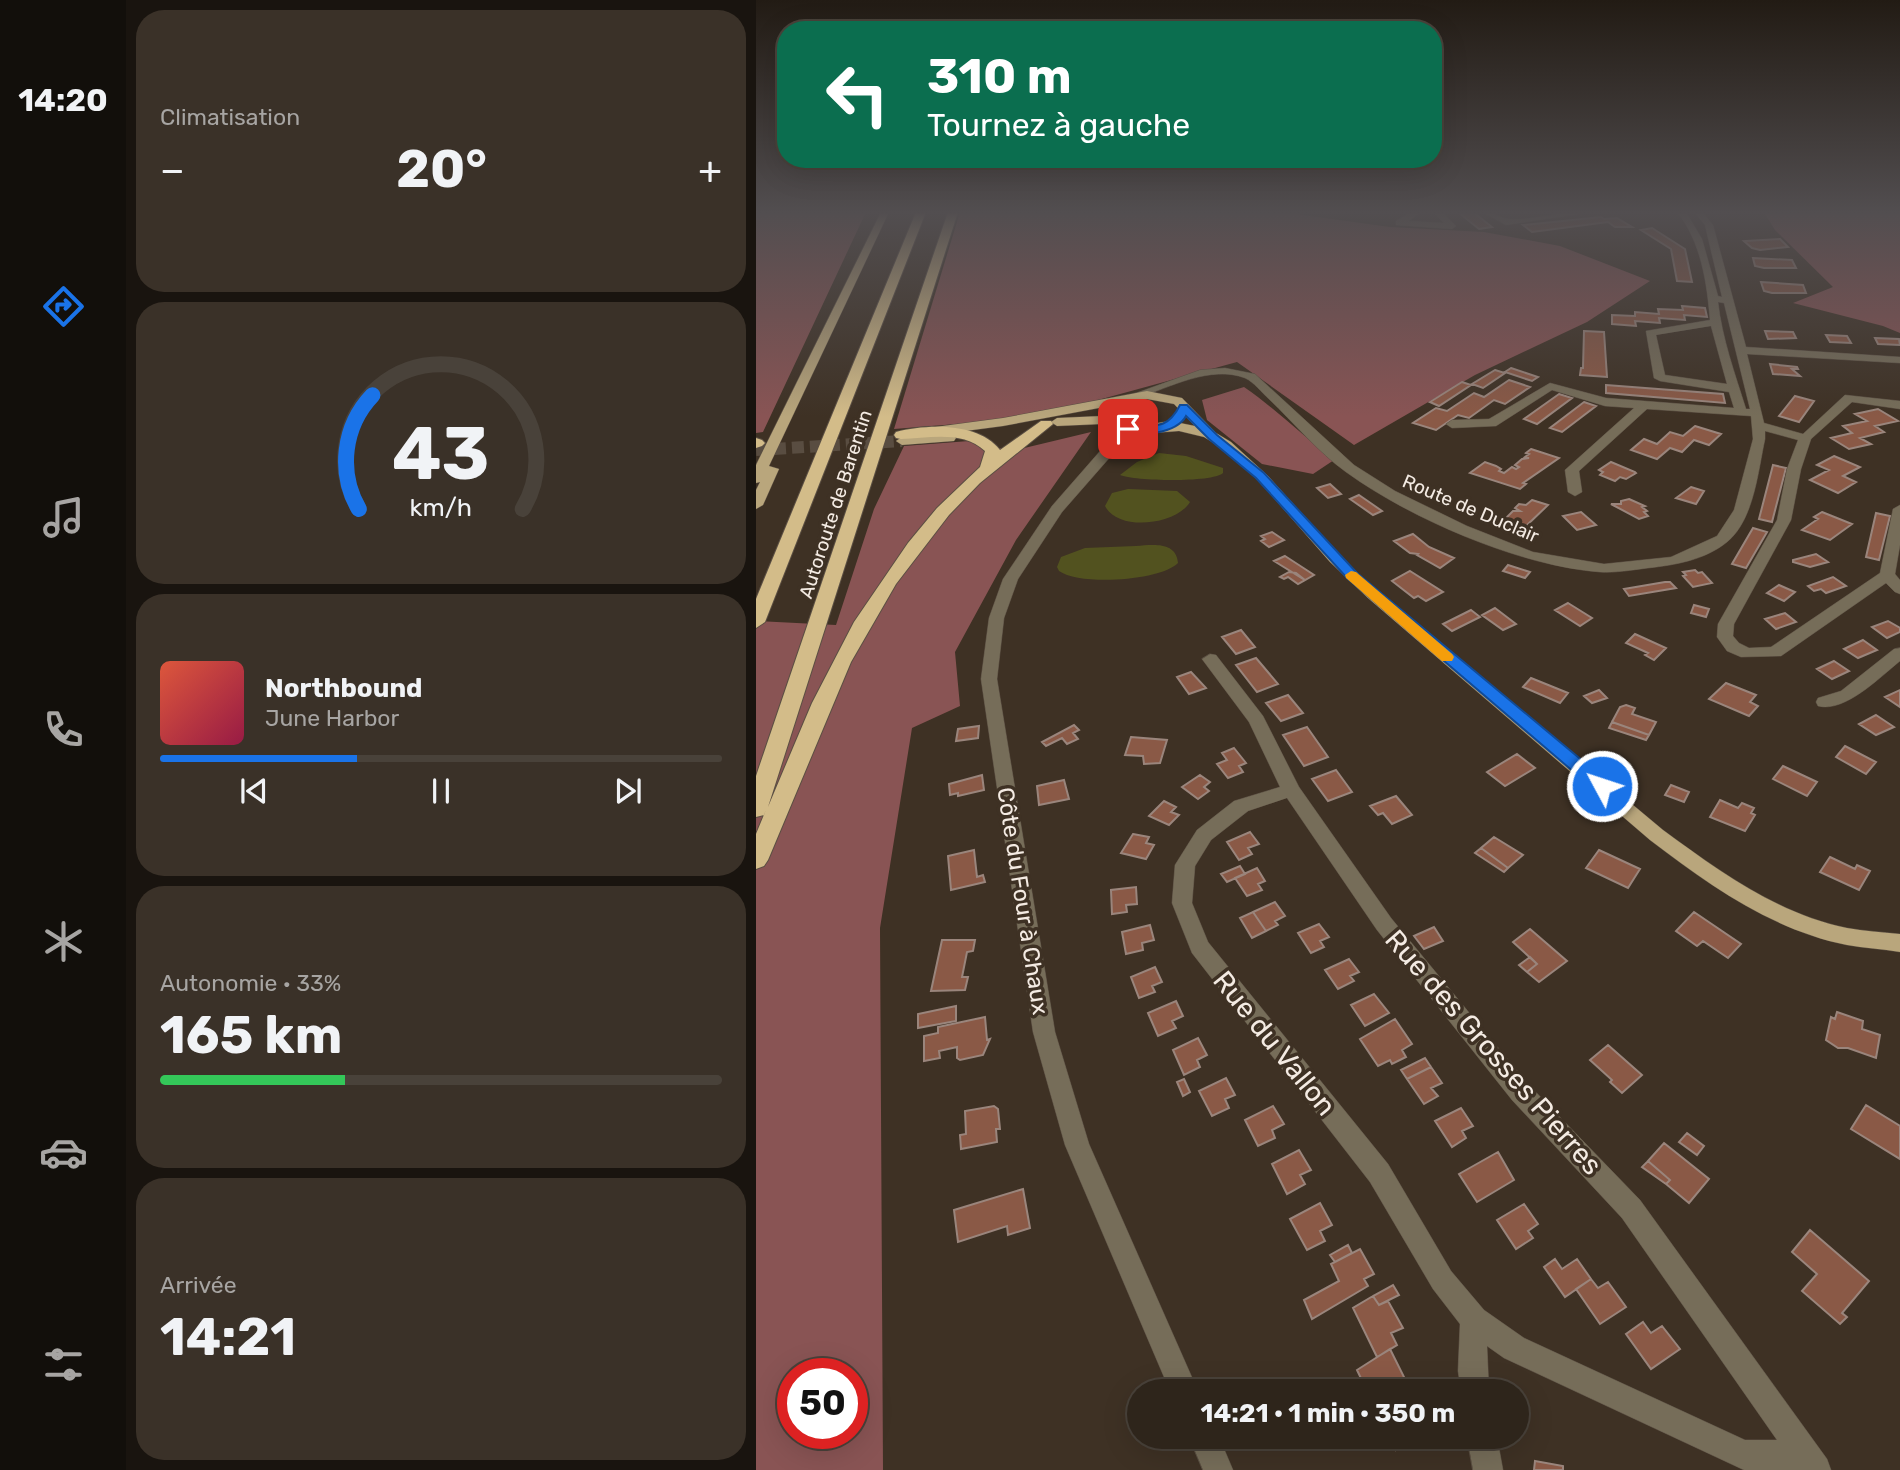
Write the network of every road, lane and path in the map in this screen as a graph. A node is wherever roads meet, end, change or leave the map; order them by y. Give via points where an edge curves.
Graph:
1 (852, 281) edge
2 (856, 281) edge
3 (893, 281) edge
4 (930, 281) edge
5 (1708, 281) edge
6 (1724, 281) edge
7 (1713, 298) junction
8 (1729, 301) junction
9 (1715, 321) junction
10 (1741, 350) junction
11 (1900, 360) edge
12 (1734, 389) junction
13 (1267, 393) junction
14 (1130, 398) junction
15 (1181, 404) junction
16 (1644, 405) junction
17 (1900, 405) edge
18 (1741, 411) junction
19 (1757, 419) junction
20 (1046, 424) junction
21 (1452, 425) dead end
22 (1120, 426) junction
23 (1161, 428) junction
24 (970, 436) junction
25 (1213, 437) junction
26 (902, 438) joint
27 (1805, 438) junction
28 (986, 468) junction
29 (756, 479) edge
30 (1576, 492) dead end
31 (756, 505) edge
32 (1900, 509) edge
33 (1887, 575) junction
34 (1900, 589) edge
35 (756, 622) edge
36 (1900, 653) edge
37 (1210, 659) dead end
38 (1824, 702) dead end
39 (1291, 790) junction
40 (756, 809) edge
41 (756, 860) edge
42 (1900, 943) edge
43 (1474, 1320) junction
44 (1179, 1379) edge
45 (1473, 1379) edge
46 (1209, 1449) edge
47 (1484, 1449) edge
48 (1810, 1462) edge
49 (1218, 1470) edge
50 (1488, 1470) edge

1 - 29 main road
2 - 31 main road
3 - 35 highway, Autoroute de Barentin
4 - 40 highway, Autoroute de Barentin
5 - 7 street
6 - 8 street, Route de Duclair
7 - 8 street
7 - 9 street
8 - 10 street, Route de Duclair
9 - 12 street
9 - 12 street via 1650,333 1660,378
10 - 11 street
10 - 19 street, Route de Duclair
12 - 18 street
13 - 14 street, Route de Duclair via 1251,376 1214,371
13 - 15 street, Route de Duclair via 1241,380 1211,378 1183,390
13 - 19 street, Route de Duclair via 1349,468 1399,499 1529,555 1585,566 1666,562 1722,539 1741,510 1759,439
14 - 15 main road via 1159,395
14 - 22 main road via 1111,407 1109,413
14 - 26 main road
15 - 23 main road via 1180,419
15 - 25 main road
16 - 18 street
16 - 21 street via 1605,402 1550,386 1492,423
16 - 30 street via 1572,470
17 - 27 street via 1849,398
18 - 19 street
19 - 27 street
20 - 22 main road via 1090,419
20 - 24 main road
20 - 28 highway
22 - 23 main road
22 - 44 street, Côte du Four à Chaux via 1022,560 1002,597 989,678 1044,1032 1077,1145
23 - 25 main road via 1177,426
24 - 26 highway
24 - 28 highway via 993,450
25 - 42 main road via 1260,476 1329,552 1401,619 1701,866 1748,898 1811,926 1847,937
27 - 33 street via 1784,520 1726,624 1724,637 1732,647 1747,653 1774,652
28 - 41 highway via 894,573 823,702
32 - 33 street
33 - 34 street
36 - 38 street via 1847,695
37 - 39 street, Rue des Grosses Pierres via 1257,720
39 - 43 street, Rue du Vallon via 1241,806 1204,835 1185,865 1182,903 1199,947 1378,1173 1442,1280
39 - 48 street, Rue des Grosses Pierres via 1384,925 1520,1091 1631,1209
43 - 45 street
43 - 48 street, Rue du Vallon via 1514,1348 1744,1455
46 - 49 street
47 - 50 street

